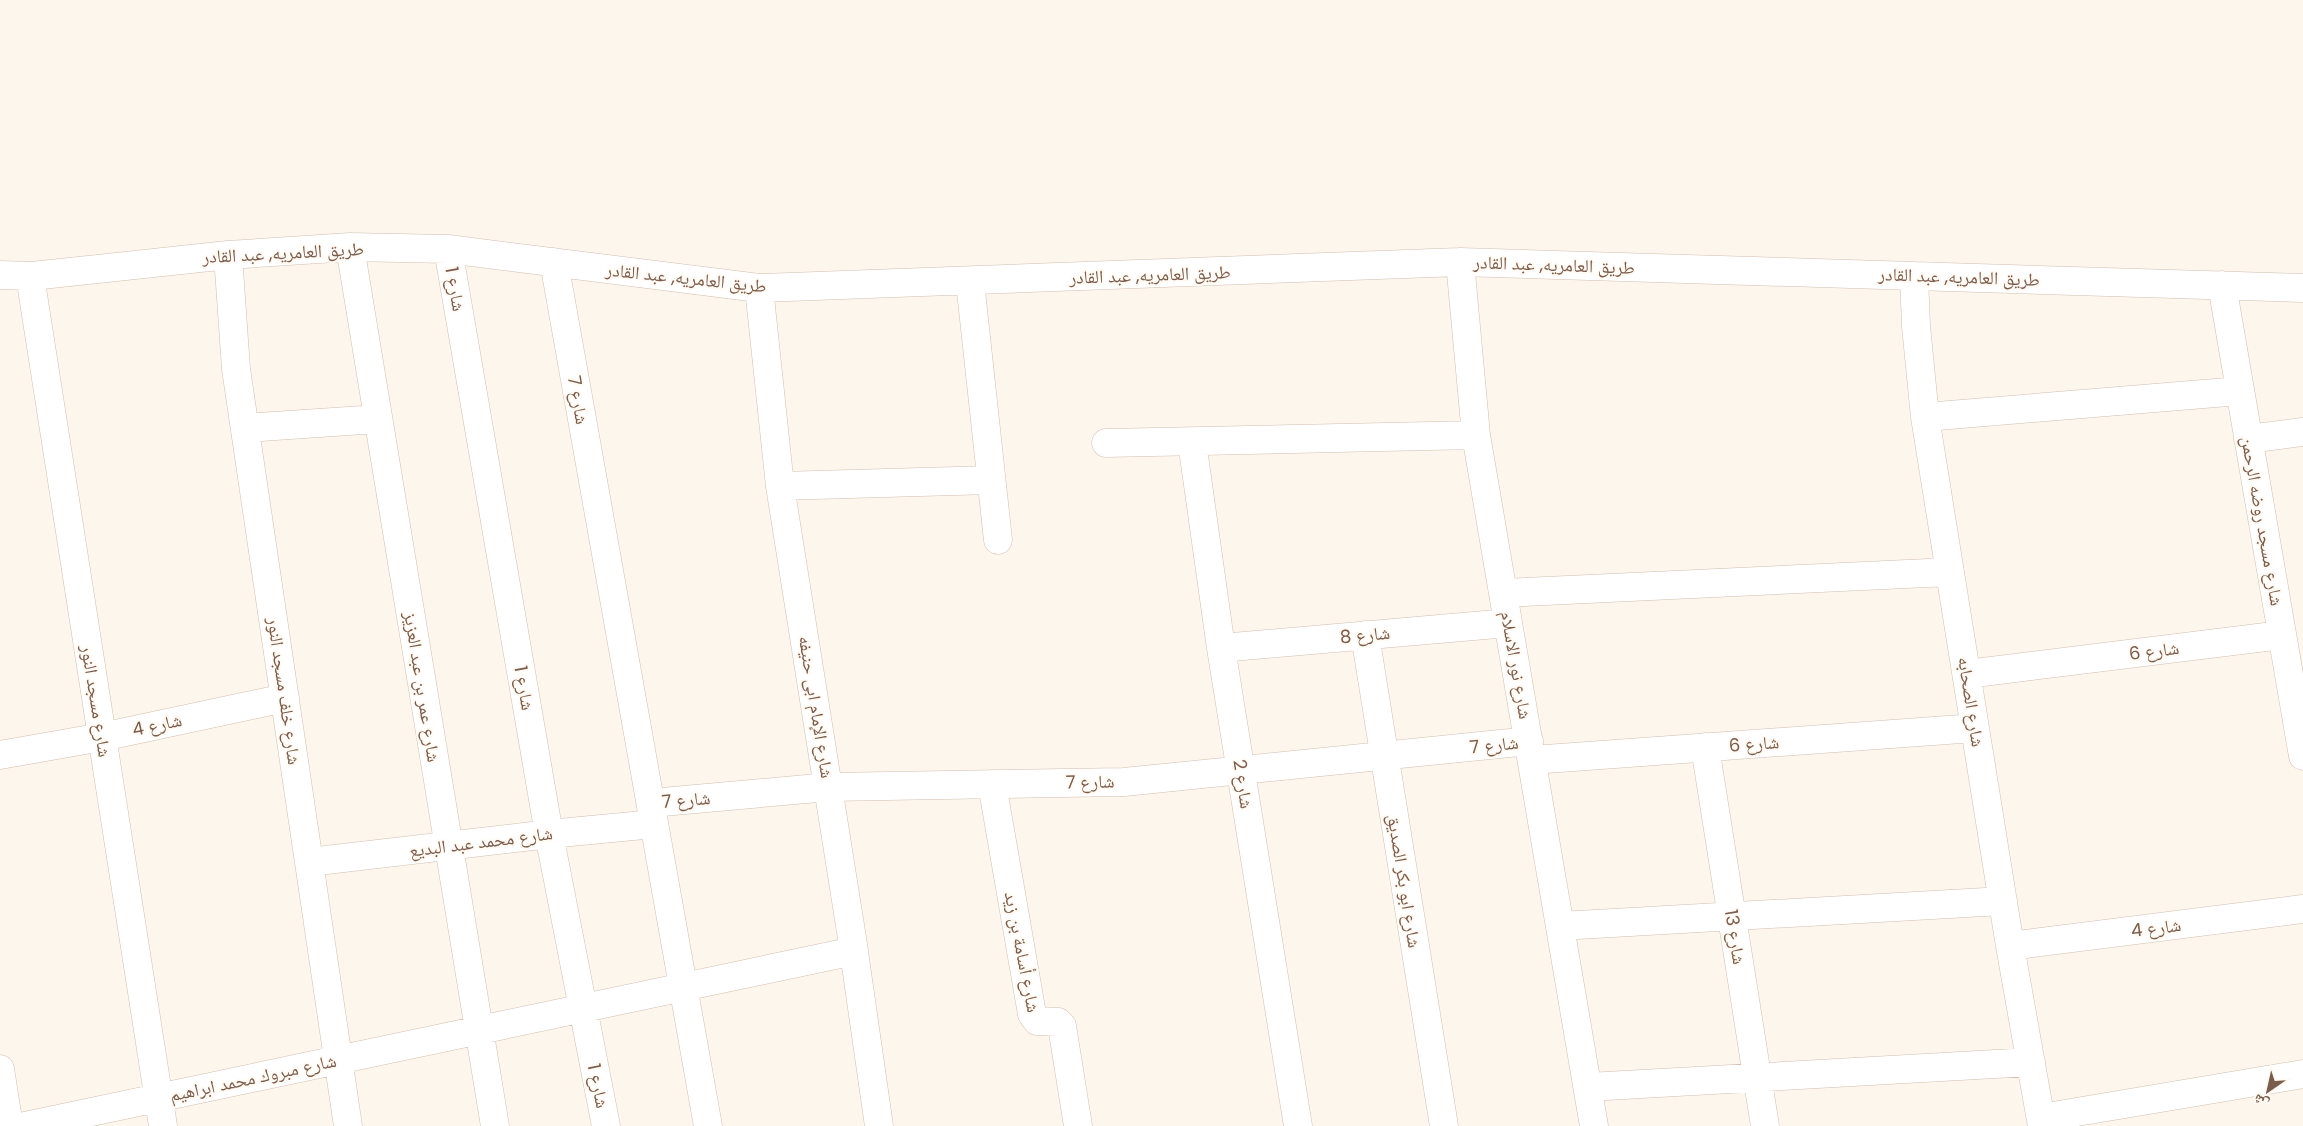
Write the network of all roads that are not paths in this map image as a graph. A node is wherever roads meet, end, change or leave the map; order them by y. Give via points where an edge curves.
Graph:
1 (350, 248) junction
2 (448, 249) junction
3 (228, 255) junction
4 (554, 262) junction
5 (1460, 262) junction
6 (0, 275) edge
7 (30, 276) junction
8 (1914, 276) junction
9 (970, 282) junction
10 (2222, 285) junction
11 (758, 288) junction
12 (2303, 288) edge
13 (2240, 390) junction
14 (1926, 417) junction
15 (378, 419) junction
16 (245, 428) junction
17 (2303, 432) edge
18 (1476, 435) junction
19 (2248, 439) junction
20 (1192, 442) junction
21 (1106, 443) dead end
22 (991, 480) junction
23 (780, 486) junction
24 (998, 540) dead end
25 (1950, 572) junction
26 (1504, 593) junction
27 (1508, 623) junction
28 (1365, 635) junction
29 (2282, 635) junction
30 (1221, 648) junction
31 (1967, 674) junction
32 (285, 698) junction
33 (2299, 714) edge
34 (1975, 728) junction
35 (102, 737) junction
36 (1705, 747) junction
37 (1530, 751) junction
38 (0, 755) edge
39 (1384, 756) junction
40 (2303, 756) edge
41 (1240, 770) junction
42 (992, 784) junction
43 (829, 787) junction
44 (652, 813) junction
45 (549, 834) junction
46 (448, 847) junction
47 (309, 862) junction
48 (2003, 901) junction
49 (2303, 909) edge
50 (1732, 916) junction
51 (1560, 926) junction
52 (2010, 946) junction
53 (854, 951) junction
54 (683, 986) junction
55 (582, 1007) junction
56 (480, 1029) junction
57 (338, 1060) junction
58 (2031, 1062) junction
59 (0, 1069) edge
60 (2303, 1074) edge
61 (1758, 1077) junction
62 (1588, 1087) junction
63 (159, 1098) junction
64 (2042, 1122) edge
65 (9, 1126) edge
66 (25, 1126) edge
67 (163, 1126) edge
68 (348, 1126) edge
69 (495, 1126) edge
70 (606, 1126) edge
71 (708, 1126) edge
72 (879, 1126) edge
73 (1078, 1126) edge
74 (1298, 1126) edge
75 (1444, 1126) edge
76 (1594, 1126) edge
77 (1765, 1126) edge

1 - 2 street, طريق العامريه, عبد القادر
1 - 3 street, طريق العامريه, عبد القادر
1 - 15 street, شارع عمر بن عبد العزيز
2 - 4 street, طريق العامريه, عبد القادر
2 - 45 street, شارع 1
3 - 7 street, طريق العامريه, عبد القادر
3 - 16 street, شارع خلف مسجد النور via 236,369
4 - 11 street, طريق العامريه, عبد القادر
4 - 44 street, شارع 7
5 - 8 street, طريق العامريه, عبد القادر
5 - 9 street, طريق العامريه, عبد القادر
5 - 18 street, شارع نور الاسلام
6 - 7 street, طريق العامريه, عبد القادر
7 - 35 street, شارع مسجد النور
8 - 10 street, طريق العامريه, عبد القادر
8 - 14 street, شارع الصحابه
9 - 11 street, طريق العامريه, عبد القادر
9 - 22 street
10 - 12 street, طريق العامريه, عبد القادر
10 - 13 street, شارع مسجد روضه الرحمن
11 - 23 street, شارع الإمام ابى حنيفه
13 - 14 street
13 - 19 street, شارع مسجد روضه الرحمن
14 - 25 street, شارع الصحابه
15 - 16 street
15 - 46 street, شارع عمر بن عبد العزيز
16 - 32 street, شارع خلف مسجد النور
17 - 19 street
18 - 20 street
18 - 26 street, شارع نور الاسلام
19 - 29 street, شارع مسجد روضه الرحمن
20 - 21 street
20 - 30 street, شارع 2
22 - 23 street
22 - 24 street
23 - 43 street, شارع الإمام ابى حنيفه
25 - 26 street
25 - 31 street, شارع الصحابه
26 - 27 street, شارع نور الاسلام
27 - 28 street, شارع 8
27 - 37 street, شارع نور الاسلام
28 - 30 street, شارع 8
28 - 39 street, شارع ابو بكر الصديق
29 - 31 street, شارع 6
29 - 33 street, شارع مسجد روضه الرحمن
30 - 41 street, شارع 2
31 - 34 street, شارع الصحابه
32 - 35 street, شارع 4
32 - 47 street, شارع خلف مسجد النور
33 - 40 street, شارع مسجد روضه الرحمن
34 - 36 street, شارع 6
34 - 48 street, شارع الصحابه
35 - 38 street, شارع 4
35 - 63 street, شارع مسجد النور
36 - 37 street, شارع 6
36 - 50 street, شارع 13
37 - 39 street, شارع 7
37 - 51 street, شارع نور الاسلام
39 - 41 street, شارع 7
39 - 75 street, شارع ابو بكر الصديق
41 - 42 street, شارع 7 via 1124,782
41 - 74 street, شارع 2
42 - 43 street, شارع 7
42 - 73 street, شارع أسامة بن زيد via 1032,1014 1037,1021 1058,1022 1062,1026
43 - 44 street, شارع 7
43 - 53 street, شارع الإمام ابى حنيفه
44 - 45 street, شارع محمد عبد البديع
44 - 54 street, شارع 7
45 - 46 street, شارع محمد عبد البديع
45 - 55 street, شارع 1
46 - 47 street, شارع محمد عبد البديع
46 - 56 street, شارع عمر بن عبد العزيز
47 - 57 street, شارع خلف مسجد النور
48 - 50 street
48 - 52 street, شارع الصحابه
49 - 52 street, شارع 4
50 - 51 street
50 - 61 street, شارع 13
51 - 62 street, شارع نور الاسلام
52 - 58 street, شارع الصحابه
53 - 54 street, شارع مبروك محمد ابراهيم
53 - 72 street, شارع الإمام ابى حنيفه
54 - 55 street, شارع مبروك محمد ابراهيم
54 - 71 street, شارع 7
55 - 56 street, شارع مبروك محمد ابراهيم
55 - 70 street, شارع 1
56 - 57 street, شارع مبروك محمد ابراهيم
56 - 69 street, شارع عمر بن عبد العزيز
57 - 63 street, شارع مبروك محمد ابراهيم
57 - 68 street, شارع خلف مسجد النور
58 - 61 street
58 - 64 street, شارع الصحابه
59 - 65 street
60 - 64 street
61 - 62 street
61 - 77 street, شارع 13
62 - 76 street, شارع نور الاسلام
63 - 66 street, شارع مبروك محمد ابراهيم
63 - 67 street, شارع مسجد النور

